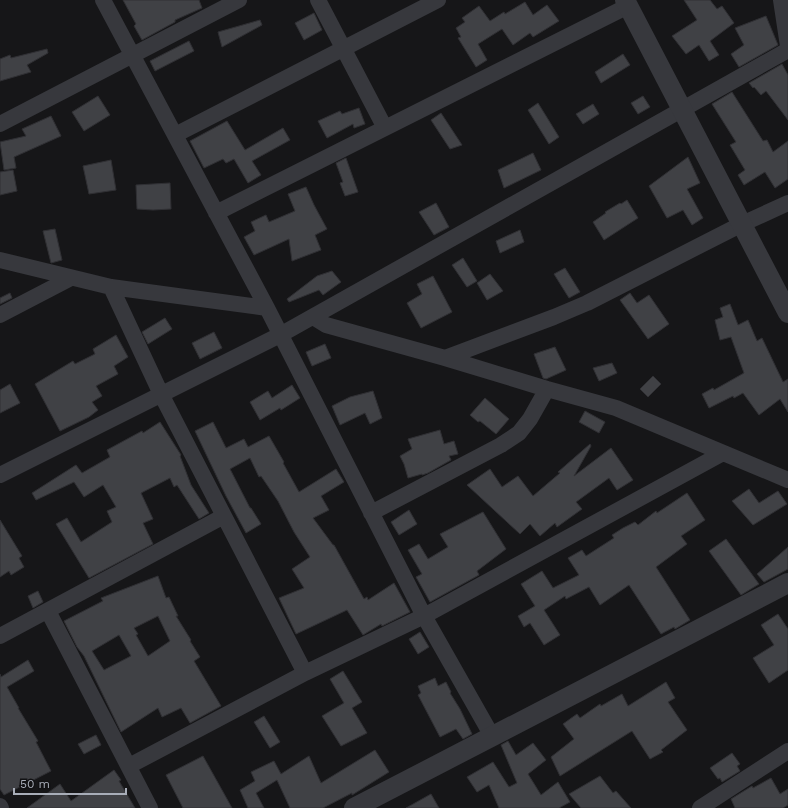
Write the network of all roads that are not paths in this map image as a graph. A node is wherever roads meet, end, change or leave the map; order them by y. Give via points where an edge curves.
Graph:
1 (103, 0) edge
2 (239, 0) edge
3 (318, 0) edge
4 (438, 0) edge
5 (781, 0) edge
6 (627, 3) edge
7 (788, 46) edge
8 (342, 49) junction
9 (788, 50) edge
10 (132, 56) junction
11 (682, 110) junction
12 (0, 124) edge
13 (385, 128) junction
14 (175, 135) junction
15 (788, 203) edge
16 (216, 213) junction
17 (742, 224) junction
18 (0, 260) edge
19 (71, 278) junction
20 (111, 287) junction
21 (267, 308) junction
22 (788, 313) edge
23 (0, 315) edge
24 (312, 317) junction
25 (280, 335) junction
26 (445, 358) junction
27 (547, 390) junction
28 (161, 394) junction
29 (723, 453) junction
30 (0, 475) edge
31 (788, 480) edge
32 (371, 513) junction
33 (224, 516) junction
34 (788, 583) edge
35 (48, 611) junction
36 (424, 616) junction
37 (0, 636) edge
38 (305, 673) junction
39 (492, 736) junction
40 (788, 751) edge
41 (129, 766) junction
42 (150, 808) edge
43 (354, 808) edge
44 (700, 808) edge

1 - 10 street
2 - 10 street
3 - 8 street
4 - 8 street
5 - 7 street
6 - 11 street
6 - 13 street
8 - 13 street
8 - 14 street
9 - 11 street
10 - 12 street
10 - 14 street
11 - 17 street
11 - 24 street
13 - 16 street
14 - 16 street
15 - 17 street
16 - 21 street
17 - 22 street
17 - 26 street via 587,303
18 - 19 street
19 - 20 street
19 - 23 street
20 - 21 street
20 - 28 street
21 - 25 street
24 - 25 street
24 - 26 street via 326,325
25 - 28 street
25 - 32 street
26 - 27 street
27 - 29 street via 616,408
27 - 32 street via 530,420 519,433
28 - 30 street
28 - 33 street
29 - 31 street
29 - 36 street
32 - 36 street
33 - 35 street
33 - 38 street
34 - 39 street
35 - 37 street
35 - 41 street
36 - 38 street
36 - 39 street
38 - 41 street
39 - 43 street
40 - 44 street
41 - 42 street

